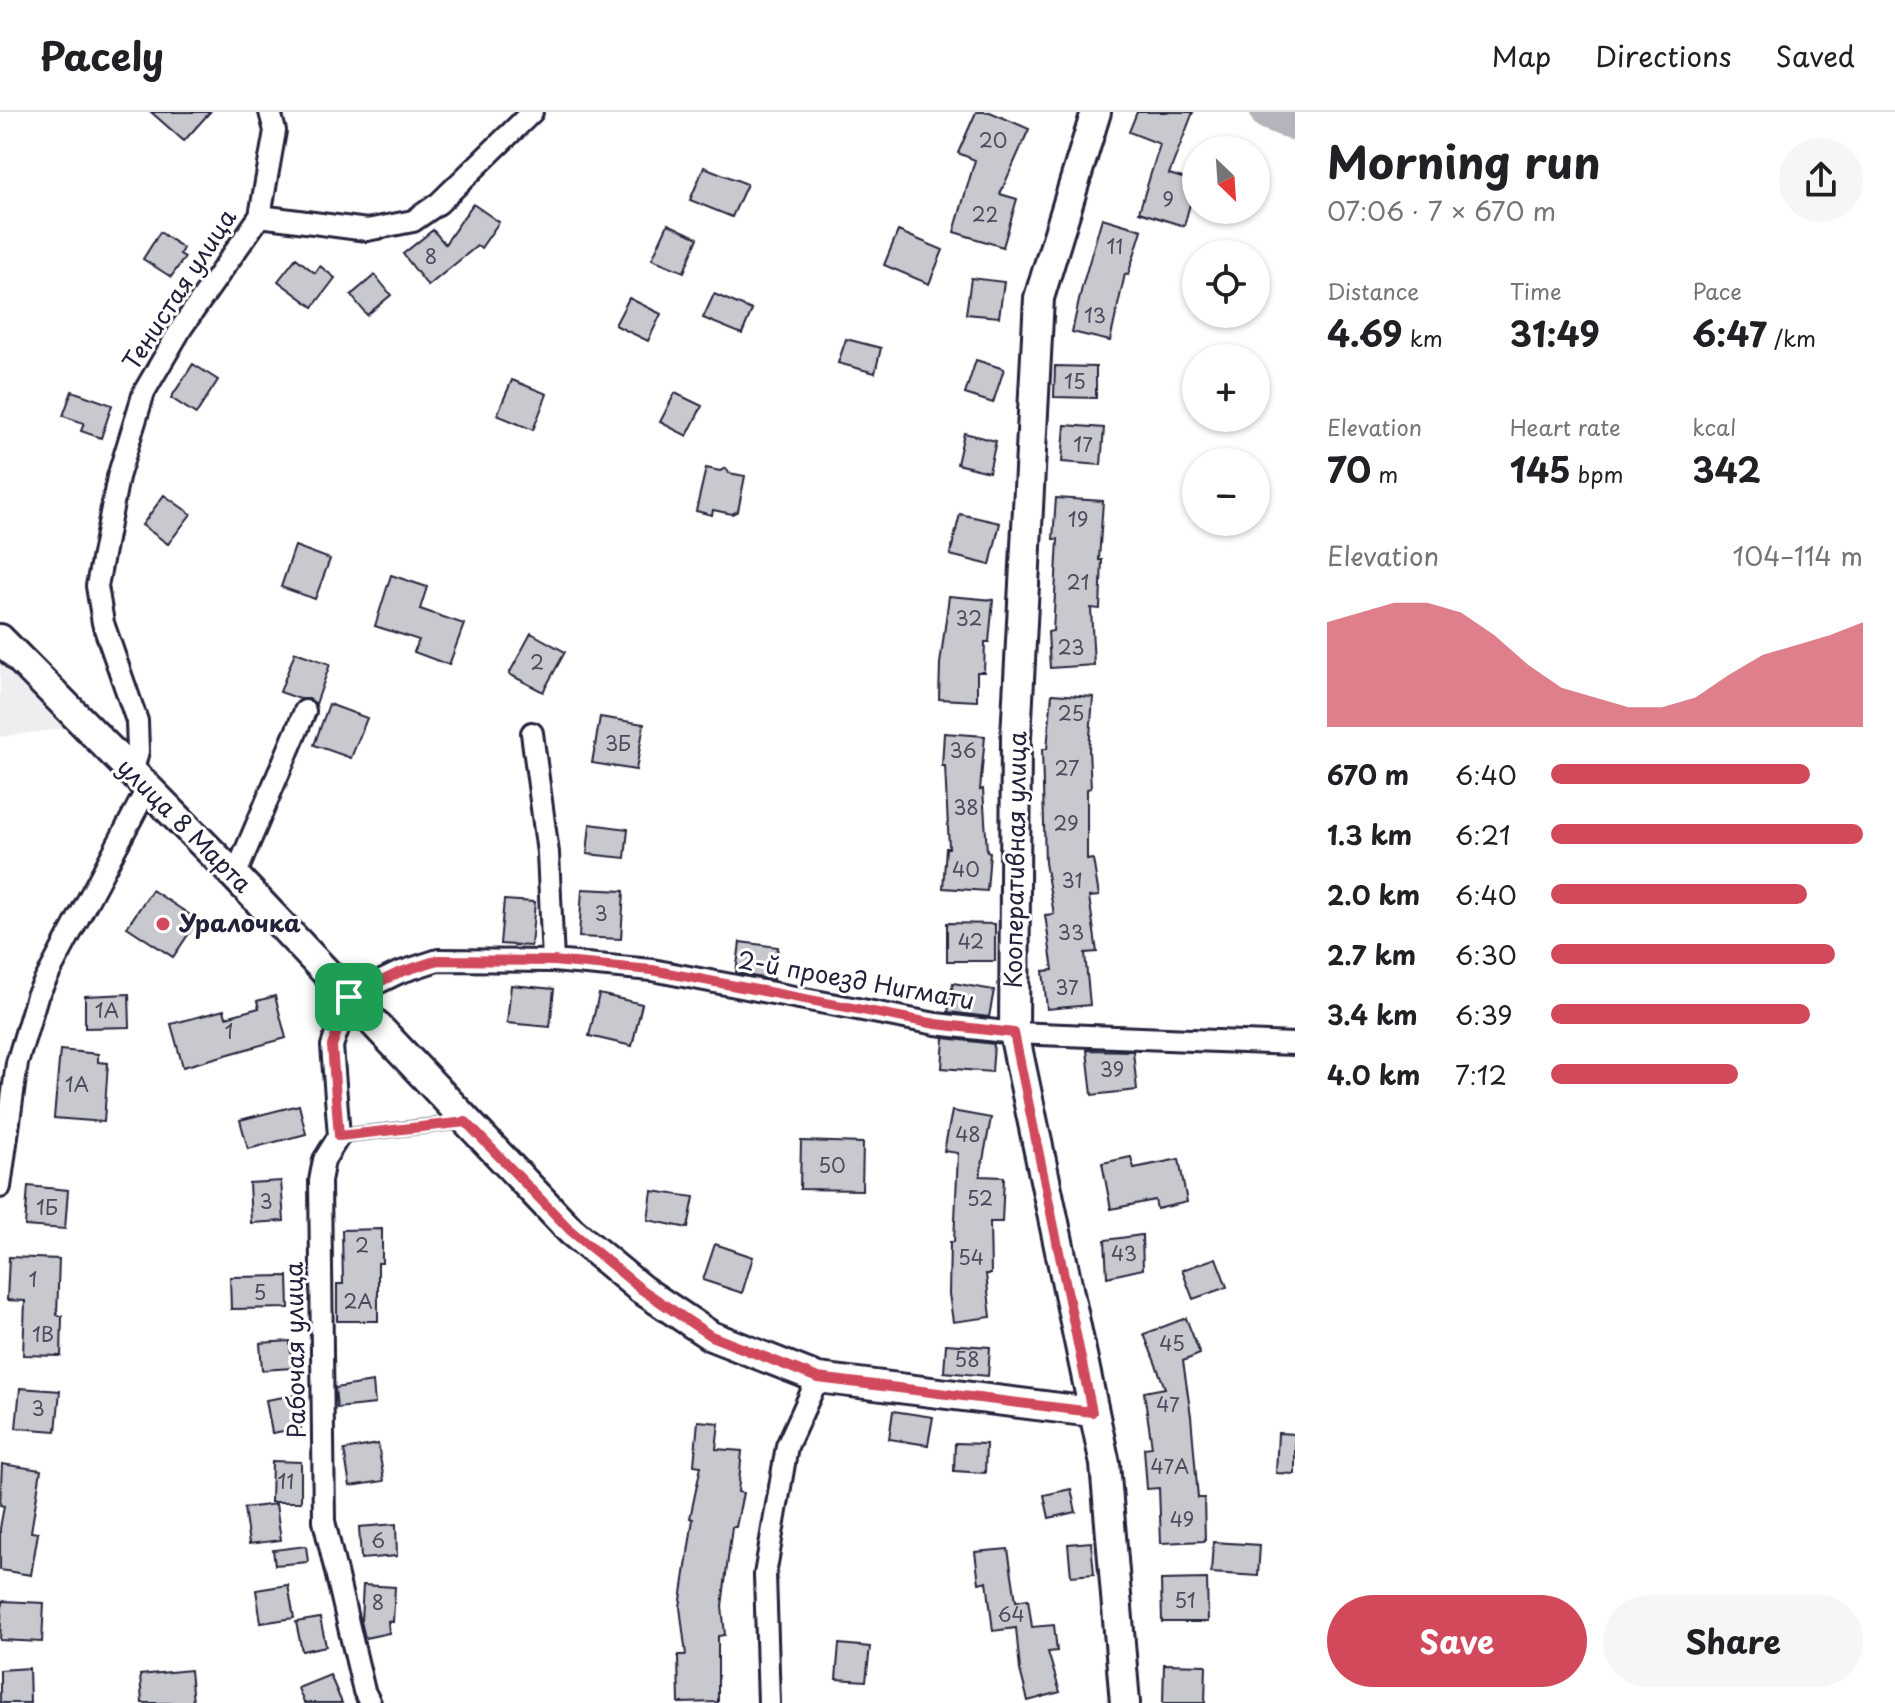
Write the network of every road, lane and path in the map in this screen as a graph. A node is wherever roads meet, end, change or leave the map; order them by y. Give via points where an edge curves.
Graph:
1 (270, 112) edge
2 (532, 112) edge
3 (1096, 112) edge
4 (260, 216) junction
5 (0, 639) edge
6 (305, 711) dead end
7 (532, 733) dead end
8 (139, 782) junction
9 (235, 876) junction
10 (553, 961) junction
11 (349, 997) junction
12 (1014, 1033) junction
13 (1295, 1044) edge
14 (466, 1122) junction
15 (339, 1136) junction
16 (0, 1187) edge
17 (818, 1378) junction
18 (1092, 1412) junction
19 (370, 1703) edge
20 (769, 1703) edge
21 (1125, 1703) edge

1 - 4 street, Тенистая улица via 275,131
2 - 4 street via 439,203 413,221 367,230
3 - 12 main road, Кооперативная улица via 1039,298 1016,737
4 - 8 street, Тенистая улица via 182,327 144,392 118,477 97,586 103,623 137,721
5 - 8 main road, улица 8 Марта
6 - 9 street
7 - 10 street via 548,853
8 - 9 main road, улица 8 Марта
8 - 16 street via 37,996 17,1063
9 - 11 main road, улица 8 Марта
10 - 11 street, 2-й проезд Нигмати via 438,960
10 - 12 street, 2-й проезд Нигмати via 652,970 936,1024
11 - 14 main road, улица 8 Марта
11 - 15 street via 332,1046
12 - 13 street, 2-й проезд Нигмати
12 - 18 main road, Кооперативная улица
14 - 15 lane
14 - 17 main road, улица 8 Марта via 571,1231 641,1289 711,1336
15 - 19 street, Рабочая улица via 324,1160 320,1181 324,1521
17 - 18 main road, улица 8 Марта
17 - 20 street via 787,1446 765,1575
18 - 21 main road, Кооперативная улица via 1105,1464

